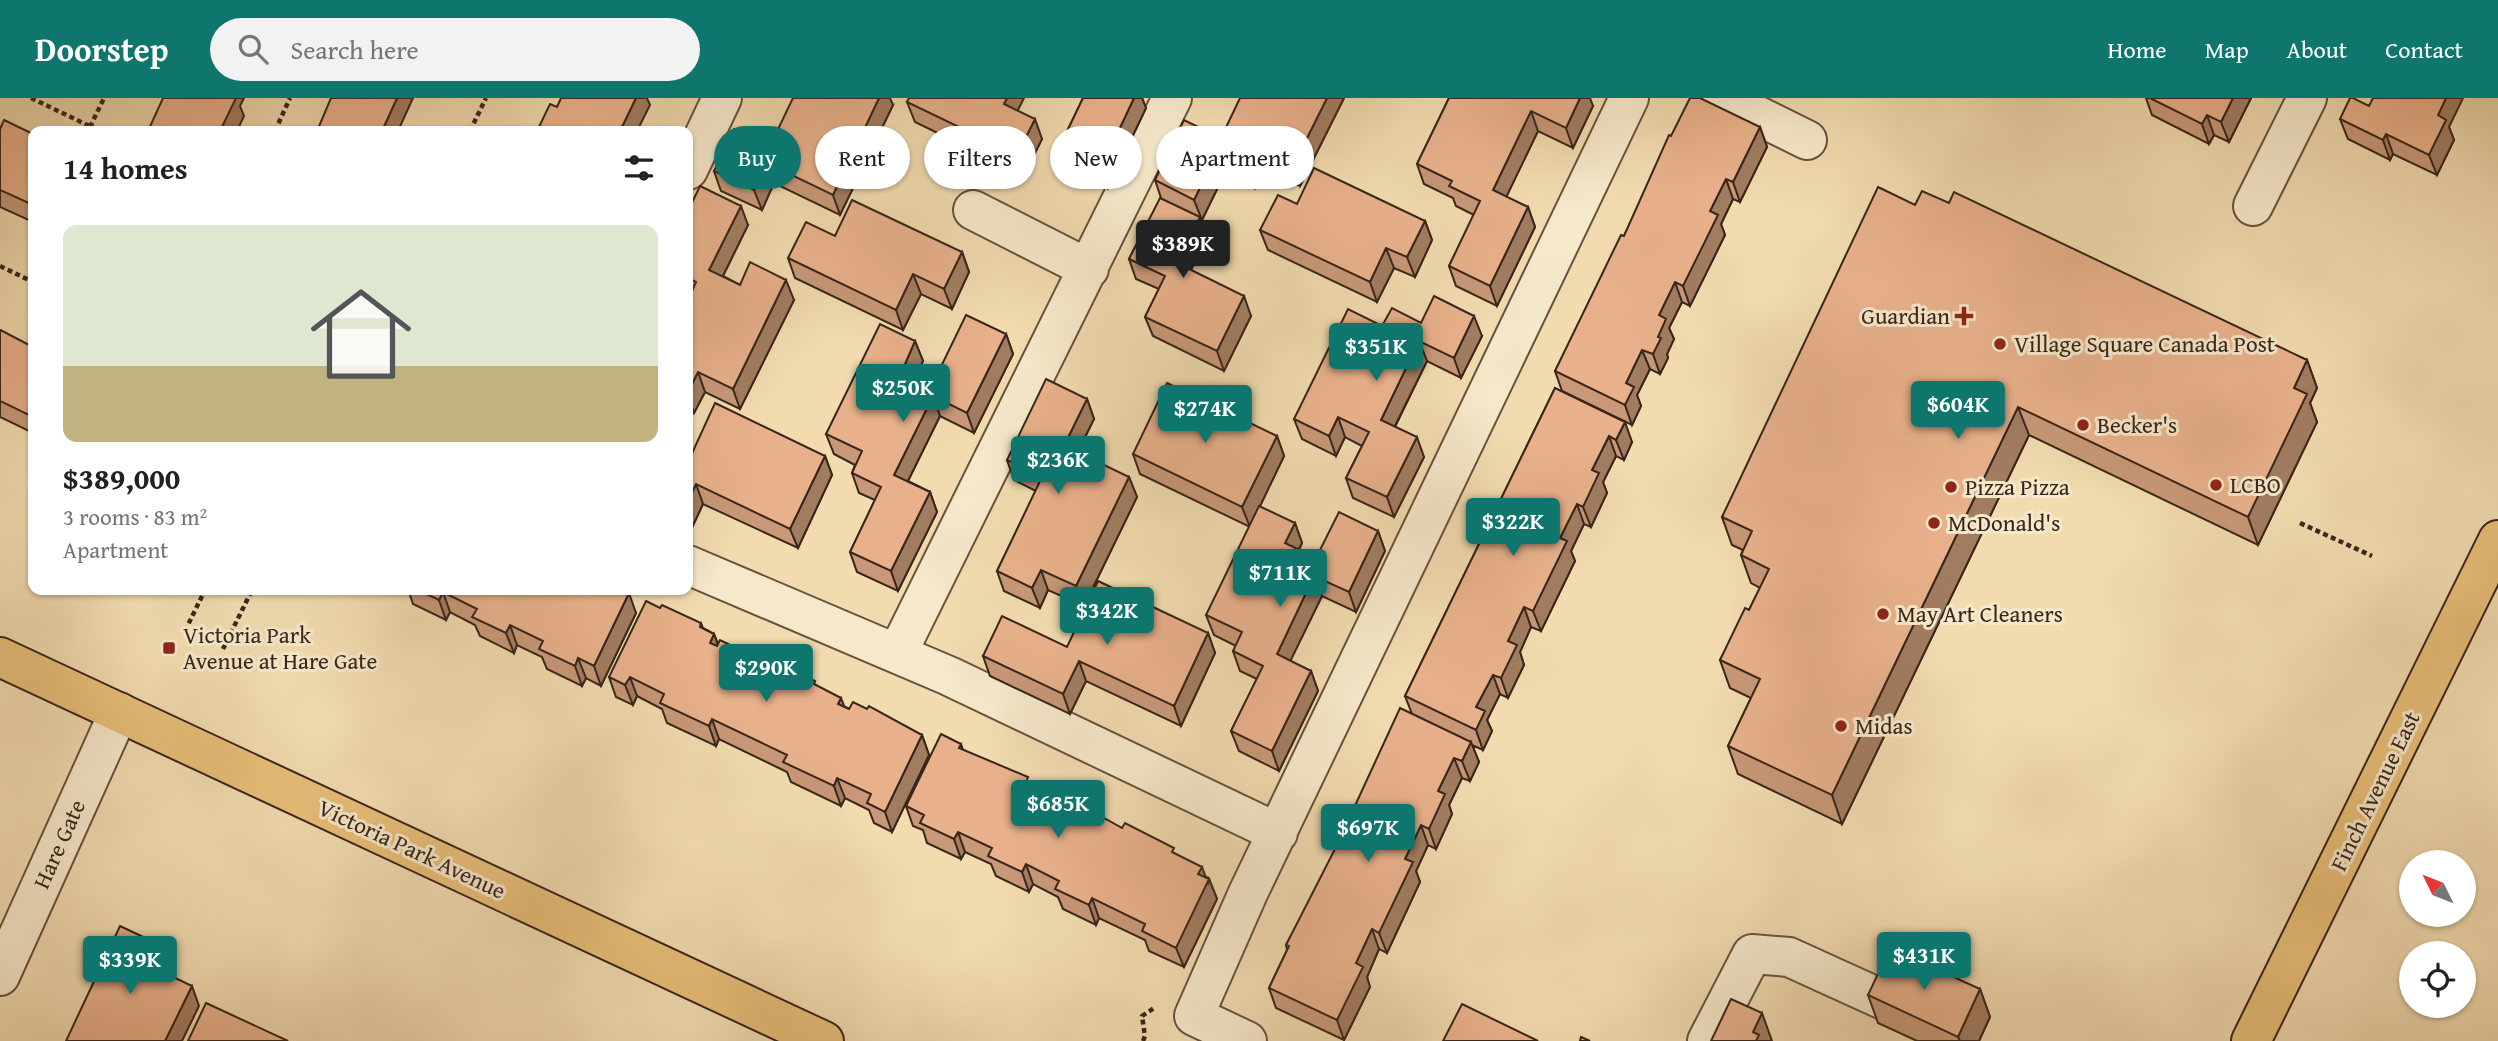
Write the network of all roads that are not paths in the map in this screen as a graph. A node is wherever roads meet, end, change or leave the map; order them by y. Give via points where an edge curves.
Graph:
1 (722, 98) edge
2 (1172, 98) edge
3 (1629, 98) edge
4 (1722, 98) edge
5 (2306, 98) edge
6 (1807, 140) dead end
7 (693, 159) edge
8 (2253, 206) dead end
9 (973, 210) dead end
10 (1088, 269) junction
11 (2498, 541) edge
12 (693, 567) edge
13 (897, 654) junction
14 (0, 657) edge
15 (119, 712) junction
16 (1278, 833) junction
17 (0, 976) edge
18 (1888, 1002) edge
19 (824, 1041) edge
20 (1247, 1041) edge
21 (1707, 1041) edge
22 (2251, 1041) edge

1 - 7 street
2 - 10 street
3 - 16 street
4 - 6 street
5 - 8 street
9 - 10 street
10 - 13 street
11 - 22 main road, Finch Avenue East
12 - 13 street
13 - 16 street
14 - 15 main road, Victoria Park Avenue
15 - 17 street, Hare Gate
15 - 19 main road, Victoria Park Avenue
16 - 20 street via 1194,1016
18 - 21 street via 1789,957 1752,954

